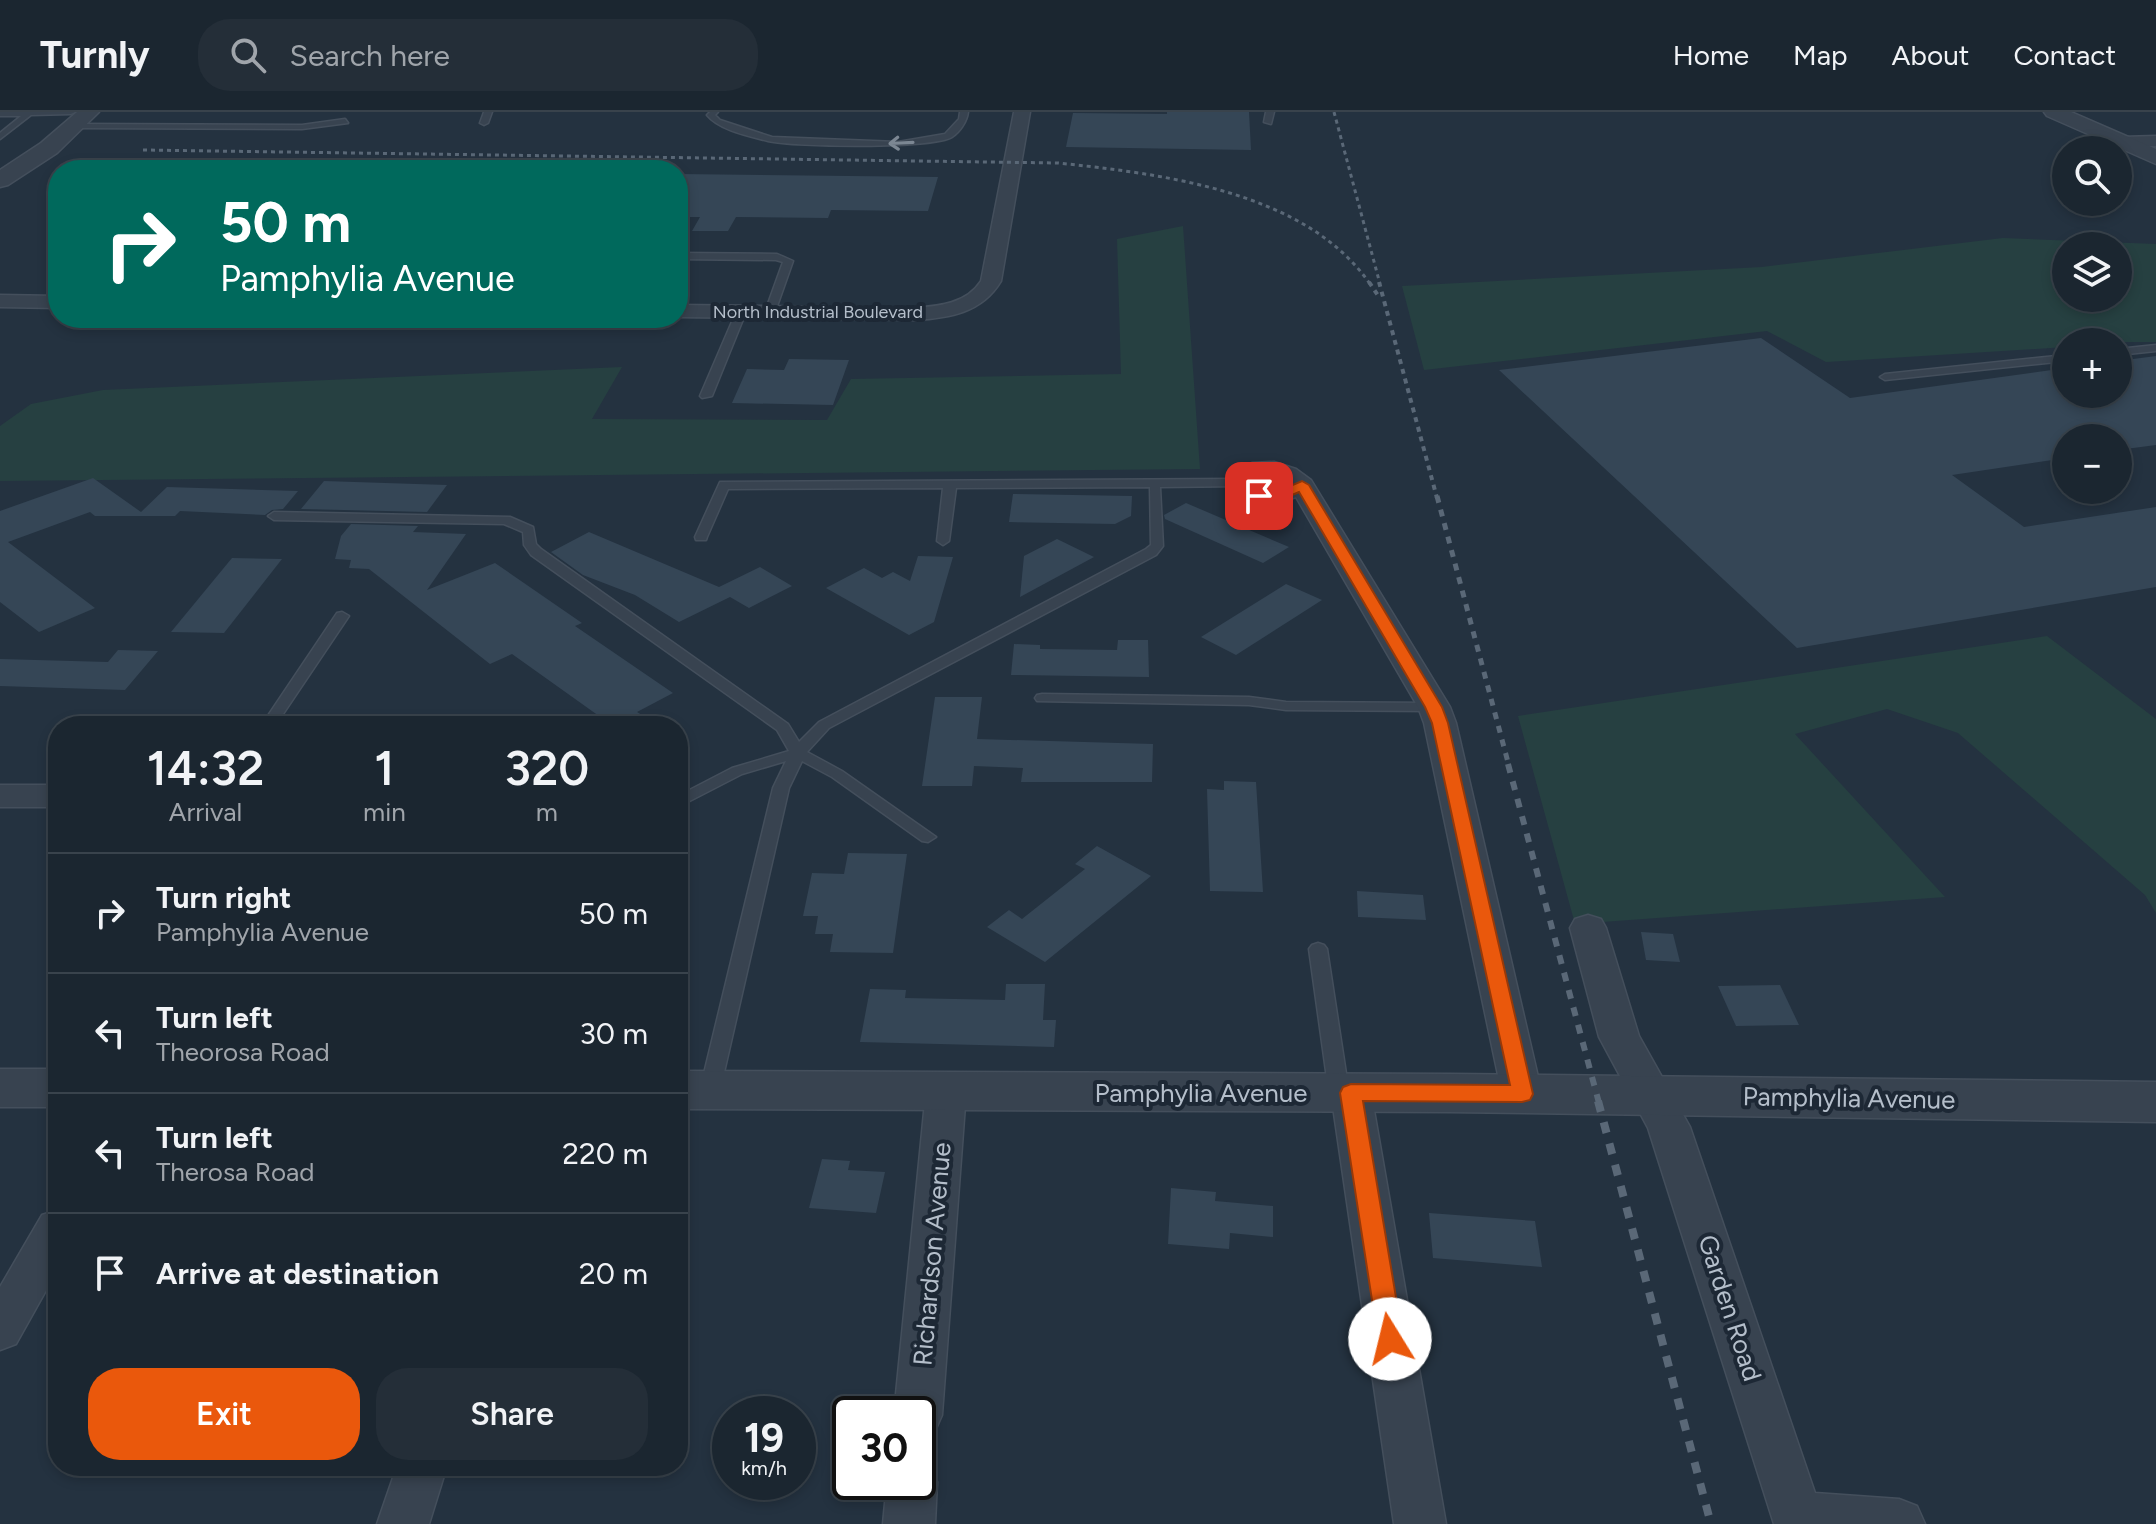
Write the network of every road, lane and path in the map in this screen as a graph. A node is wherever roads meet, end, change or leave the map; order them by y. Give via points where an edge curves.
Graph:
1 (488, 112) edge
2 (714, 112) edge
3 (964, 112) edge
4 (1022, 112) edge
5 (1270, 112) edge
6 (2054, 112) edge
7 (29, 113) edge
8 (0, 114) edge
9 (78, 117) edge
10 (345, 121) dead end
11 (1268, 122) dead end
12 (484, 123) dead end
13 (2108, 136) edge
14 (0, 137) edge
15 (2156, 141) edge
16 (2132, 142) edge
17 (2132, 146) edge
18 (2156, 157) edge
19 (0, 180) edge
20 (688, 256) edge
21 (0, 301) edge
22 (48, 302) edge
23 (688, 311) edge
24 (741, 312) junction
25 (770, 312) junction
26 (2156, 348) edge
27 (2132, 351) edge
28 (2052, 359) edge
29 (1885, 377) dead end
30 (706, 396) dead end
31 (1238, 483) joint
32 (950, 484) junction
33 (1155, 486) junction
34 (274, 516) dead end
35 (701, 537) dead end
36 (943, 541) dead end
37 (342, 616) dead end
38 (1042, 698) dead end
39 (1434, 707) junction
40 (275, 716) edge
41 (798, 753) junction
42 (0, 796) edge
43 (48, 796) edge
44 (688, 797) edge
45 (928, 837) dead end
46 (1588, 928) dead end
47 (1318, 949) dead end
48 (0, 1088) edge
49 (48, 1088) edge
50 (694, 1090) edge
51 (946, 1092) junction
52 (1345, 1093) junction
53 (1522, 1094) junction
54 (1651, 1096) junction
55 (2156, 1102) edge
56 (48, 1245) edge
57 (0, 1329) edge
58 (920, 1396) edge
59 (419, 1476) edge
60 (911, 1500) edge
61 (1799, 1521) edge
62 (403, 1524) edge
63 (909, 1524) edge
64 (1420, 1524) edge
65 (1899, 1524) edge

1 - 12 lane
3 -> 2 lane via 948,136 898,144 771,139 717,122
4 - 25 street, North Industrial Boulevard via 986,291 957,307 914,314
5 - 11 lane
6 - 13 street
7 - 8 lane
7 - 9 lane
7 - 14 lane
9 - 10 lane via 302,127
9 - 19 street via 49,148
15 - 16 street
17 - 18 street
20 - 25 lane via 788,261
21 - 22 street
23 - 24 street, North Industrial Boulevard
24 - 25 street, North Industrial Boulevard
24 - 30 lane
26 - 27 lane
28 - 29 lane
31 - 33 lane
31 - 39 street via 1250,494 1270,497 1302,485
32 - 33 lane
32 - 35 lane via 724,485
32 - 36 lane
33 - 41 lane via 1157,546 1151,552 824,725
34 - 41 lane via 506,520 529,530 536,552 783,727
37 - 40 lane
38 - 39 lane
39 - 53 street
41 - 44 lane via 737,771
41 - 45 lane
41 - 50 lane via 781,788
42 - 43 street
46 - 54 street, Garden Road via 1619,1037
47 - 52 lane
48 - 49 street
50 - 51 street, Pamphylia Avenue
51 - 52 street, Pamphylia Avenue
51 - 58 street, Richardson Avenue
52 - 53 street, Pamphylia Avenue
52 - 64 street
53 - 54 street, Pamphylia Avenue
54 - 55 street, Pamphylia Avenue
54 - 61 street, Garden Road via 1669,1127
56 - 57 street
59 - 62 street
60 - 63 street
61 - 65 street

